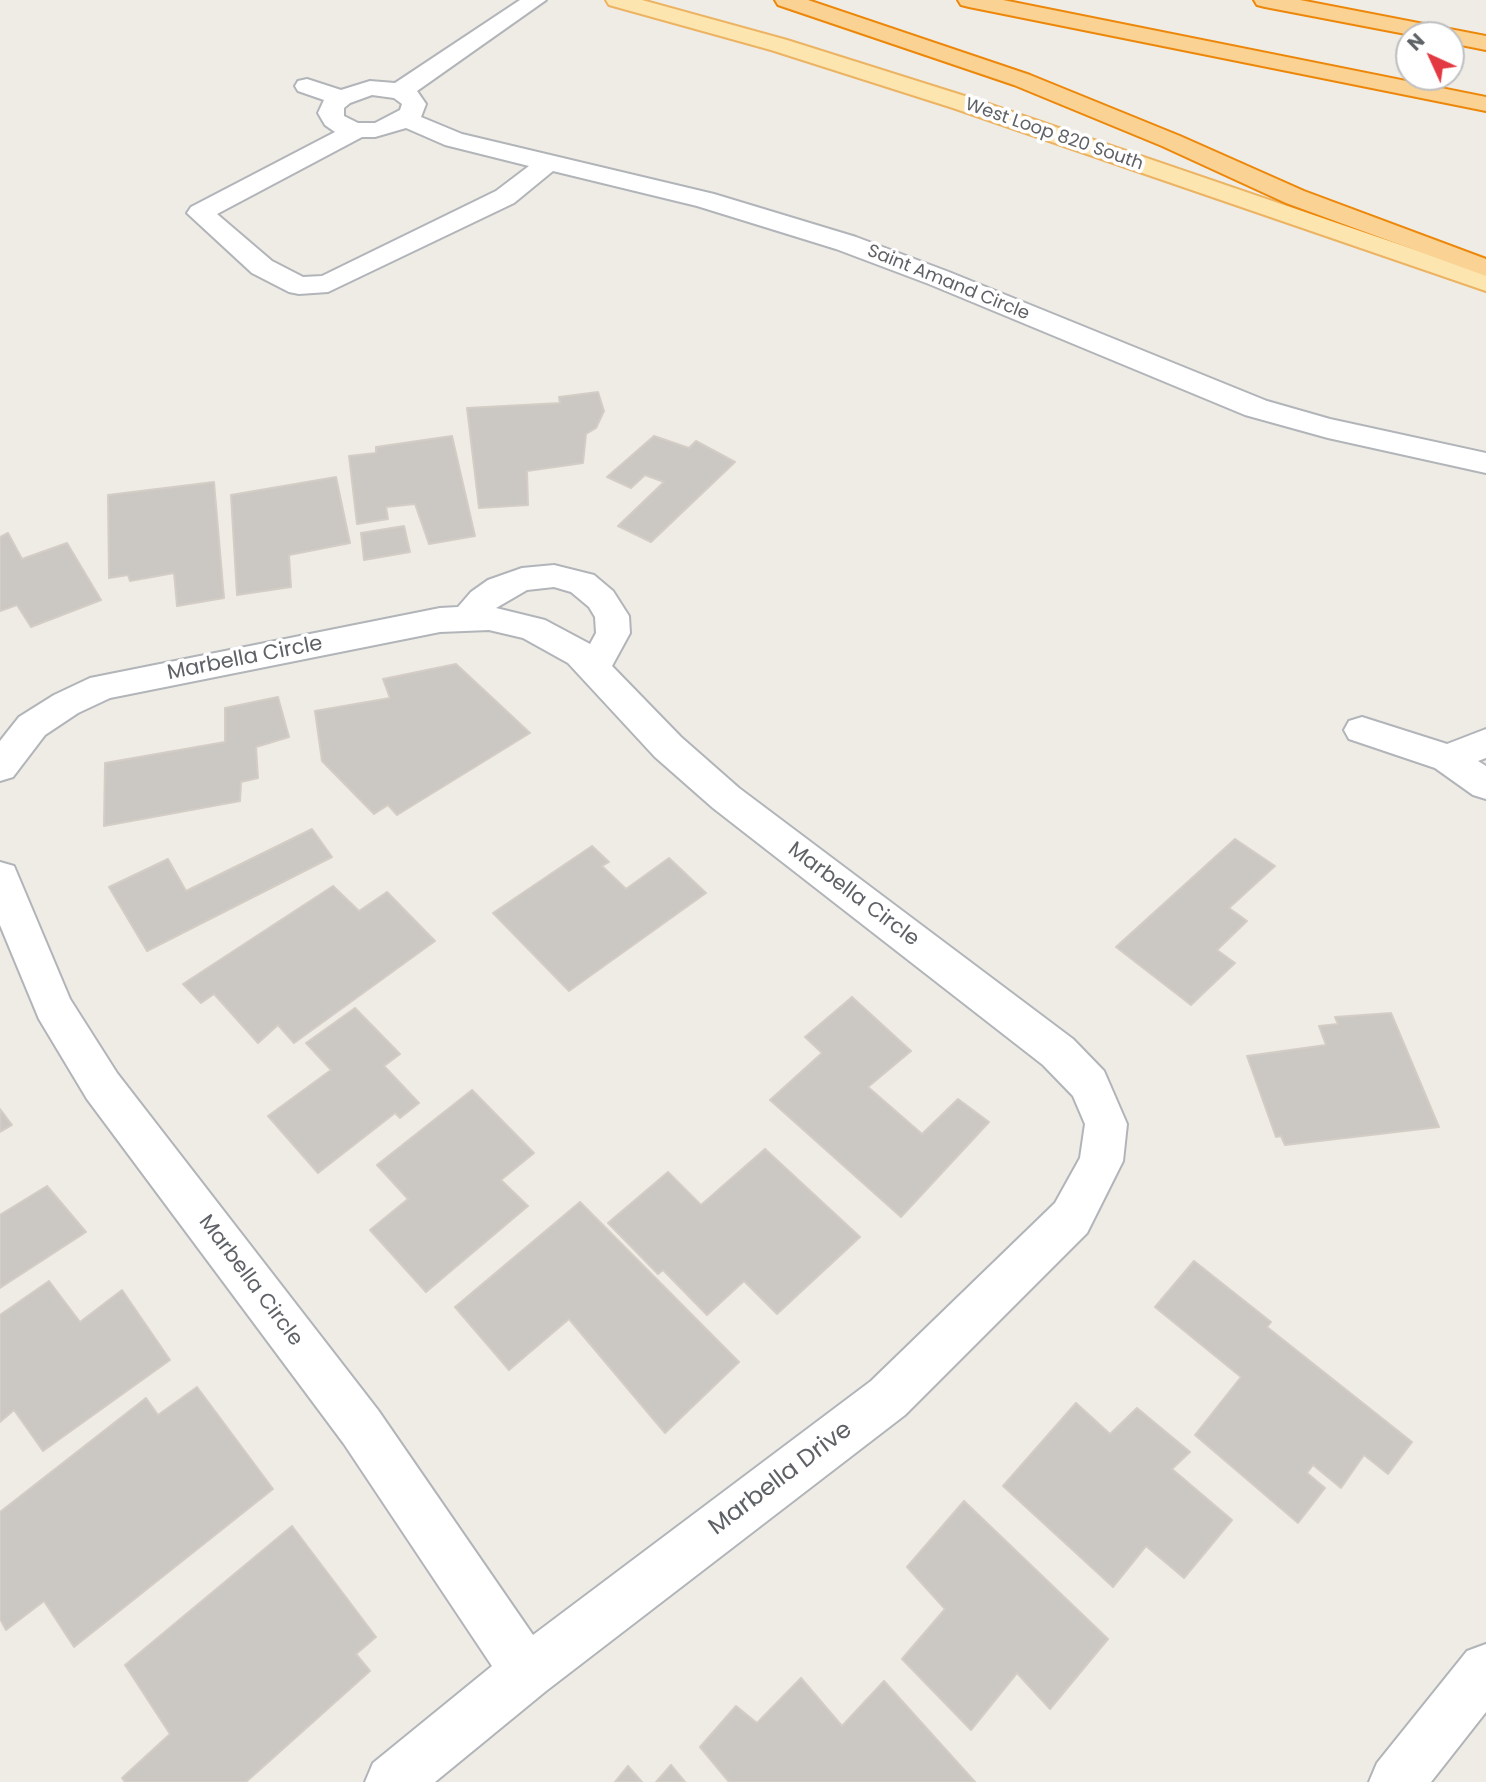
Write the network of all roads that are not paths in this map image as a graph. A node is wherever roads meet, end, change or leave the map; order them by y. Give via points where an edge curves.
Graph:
1 (535, 0) edge
2 (617, 0) edge
3 (786, 0) edge
4 (969, 0) edge
5 (1265, 0) edge
6 (1395, 25) edge
7 (1465, 38) edge
8 (1486, 43) edge
9 (307, 86) dead end
10 (400, 91) junction
11 (341, 97) junction
12 (1486, 104) edge
13 (405, 119) junction
14 (357, 130) junction
15 (548, 163) junction
16 (1486, 268) edge
17 (1486, 283) edge
18 (1486, 463) edge
19 (467, 619) junction
20 (593, 668) junction
21 (16, 725) edge
22 (1362, 730) dead end
23 (1486, 743) edge
24 (1448, 758) junction
25 (0, 767) edge
26 (1486, 785) edge
27 (0, 877) edge
28 (1106, 1124) joint
29 (1486, 1670) edge
30 (527, 1672) junction
31 (392, 1782) edge
32 (1396, 1782) edge

1 - 10 street
2 - 17 main road, West Loop 820 South via 962,103
3 - 16 highway via 1022,80 1295,197
4 - 12 highway
5 - 6 highway
7 - 8 highway
9 - 11 street
10 - 11 street via 370,88
10 - 13 street via 414,104
11 - 14 street via 330,113 342,126
13 - 14 street via 383,128
13 - 15 street, Saint Amand Circle via 454,140
14 - 15 street via 200,213 262,267 299,286 328,285 505,197
15 - 18 street, Saint Amand Circle via 705,200 846,243 1256,408
19 - 20 street, Marbella Circle via 489,618 533,628 580,654
19 - 20 street via 483,600 522,579 554,576 582,583 612,616 613,633
19 - 21 street, Marbella Circle via 440,620 102,687
20 - 28 street, Marbella Circle via 668,747 726,798 1058,1052 1089,1084
21 - 25 street, Marbella Circle
22 - 24 street
23 - 24 street
24 - 26 street
27 - 30 street, Marbella Circle via 53,1007 102,1086 360,1427
28 - 30 street, Marbella Drive via 1101,1161 1071,1218 888,1398
29 - 32 street
30 - 31 street, Marbella Drive

